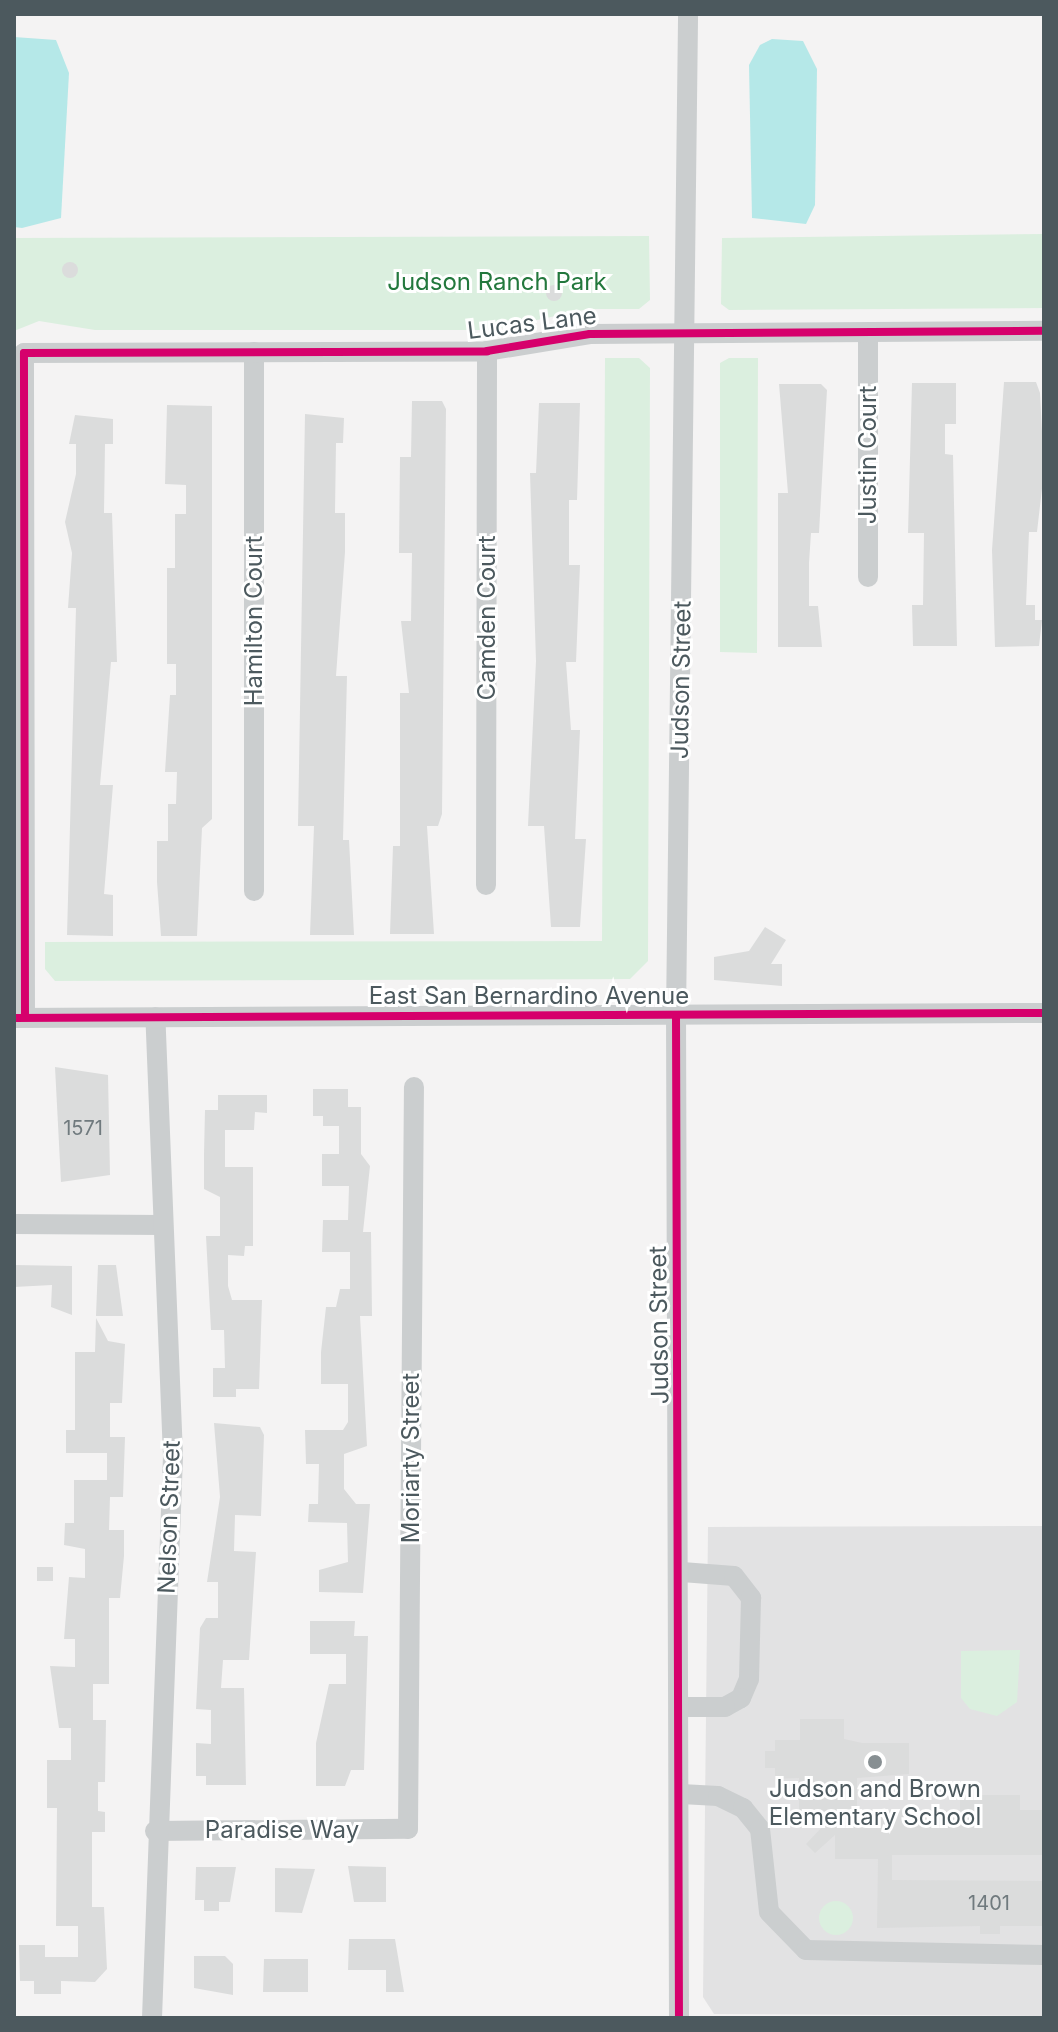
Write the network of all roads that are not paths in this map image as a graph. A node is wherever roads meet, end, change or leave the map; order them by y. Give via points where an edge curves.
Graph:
1 (688, 14) edge
2 (1044, 331) edge
3 (868, 333) junction
4 (687, 335) junction
5 (487, 351) junction
6 (254, 352) junction
7 (868, 577) dead end
8 (486, 885) dead end
9 (254, 891) dead end
10 (1044, 1013) edge
11 (676, 1016) junction
12 (20, 1017) edge
13 (155, 1017) junction
14 (414, 1087) dead end
15 (14, 1224) edge
16 (162, 1225) junction
17 (682, 1572) junction
18 (682, 1707) junction
19 (681, 1794) junction
20 (408, 1829) joint
21 (155, 1831) junction
22 (1044, 1955) edge
23 (152, 2018) edge
24 (679, 2018) edge

1 - 4 street, Judson Street
2 - 3 street, Lucas Lane
3 - 4 street, Lucas Lane
3 - 7 street, Justin Court
4 - 5 street, Lucas Lane via 565,336
4 - 11 street, Judson Street
5 - 6 street, Lucas Lane
5 - 8 street, Camden Court
6 - 9 street, Hamilton Court
6 - 12 street, Lucas Lane via 24,353
10 - 11 street, East San Bernardino Avenue
11 - 13 street, East San Bernardino Avenue
11 - 17 street, Judson Street
12 - 13 street, East San Bernardino Avenue
13 - 16 street, Nelson Street
14 - 20 street, Moriarty Street
15 - 16 street
16 - 21 street, Nelson Street via 173,1456
17 - 18 street, Judson Street
17 - 18 street via 734,1576 751,1598 749,1679 741,1698 725,1707
18 - 19 street, Judson Street
19 - 22 street via 718,1796 743,1808 760,1829 769,1912 806,1950
19 - 24 street, Judson Street
20 - 21 street, Paradise Way
21 - 23 street, Nelson Street

